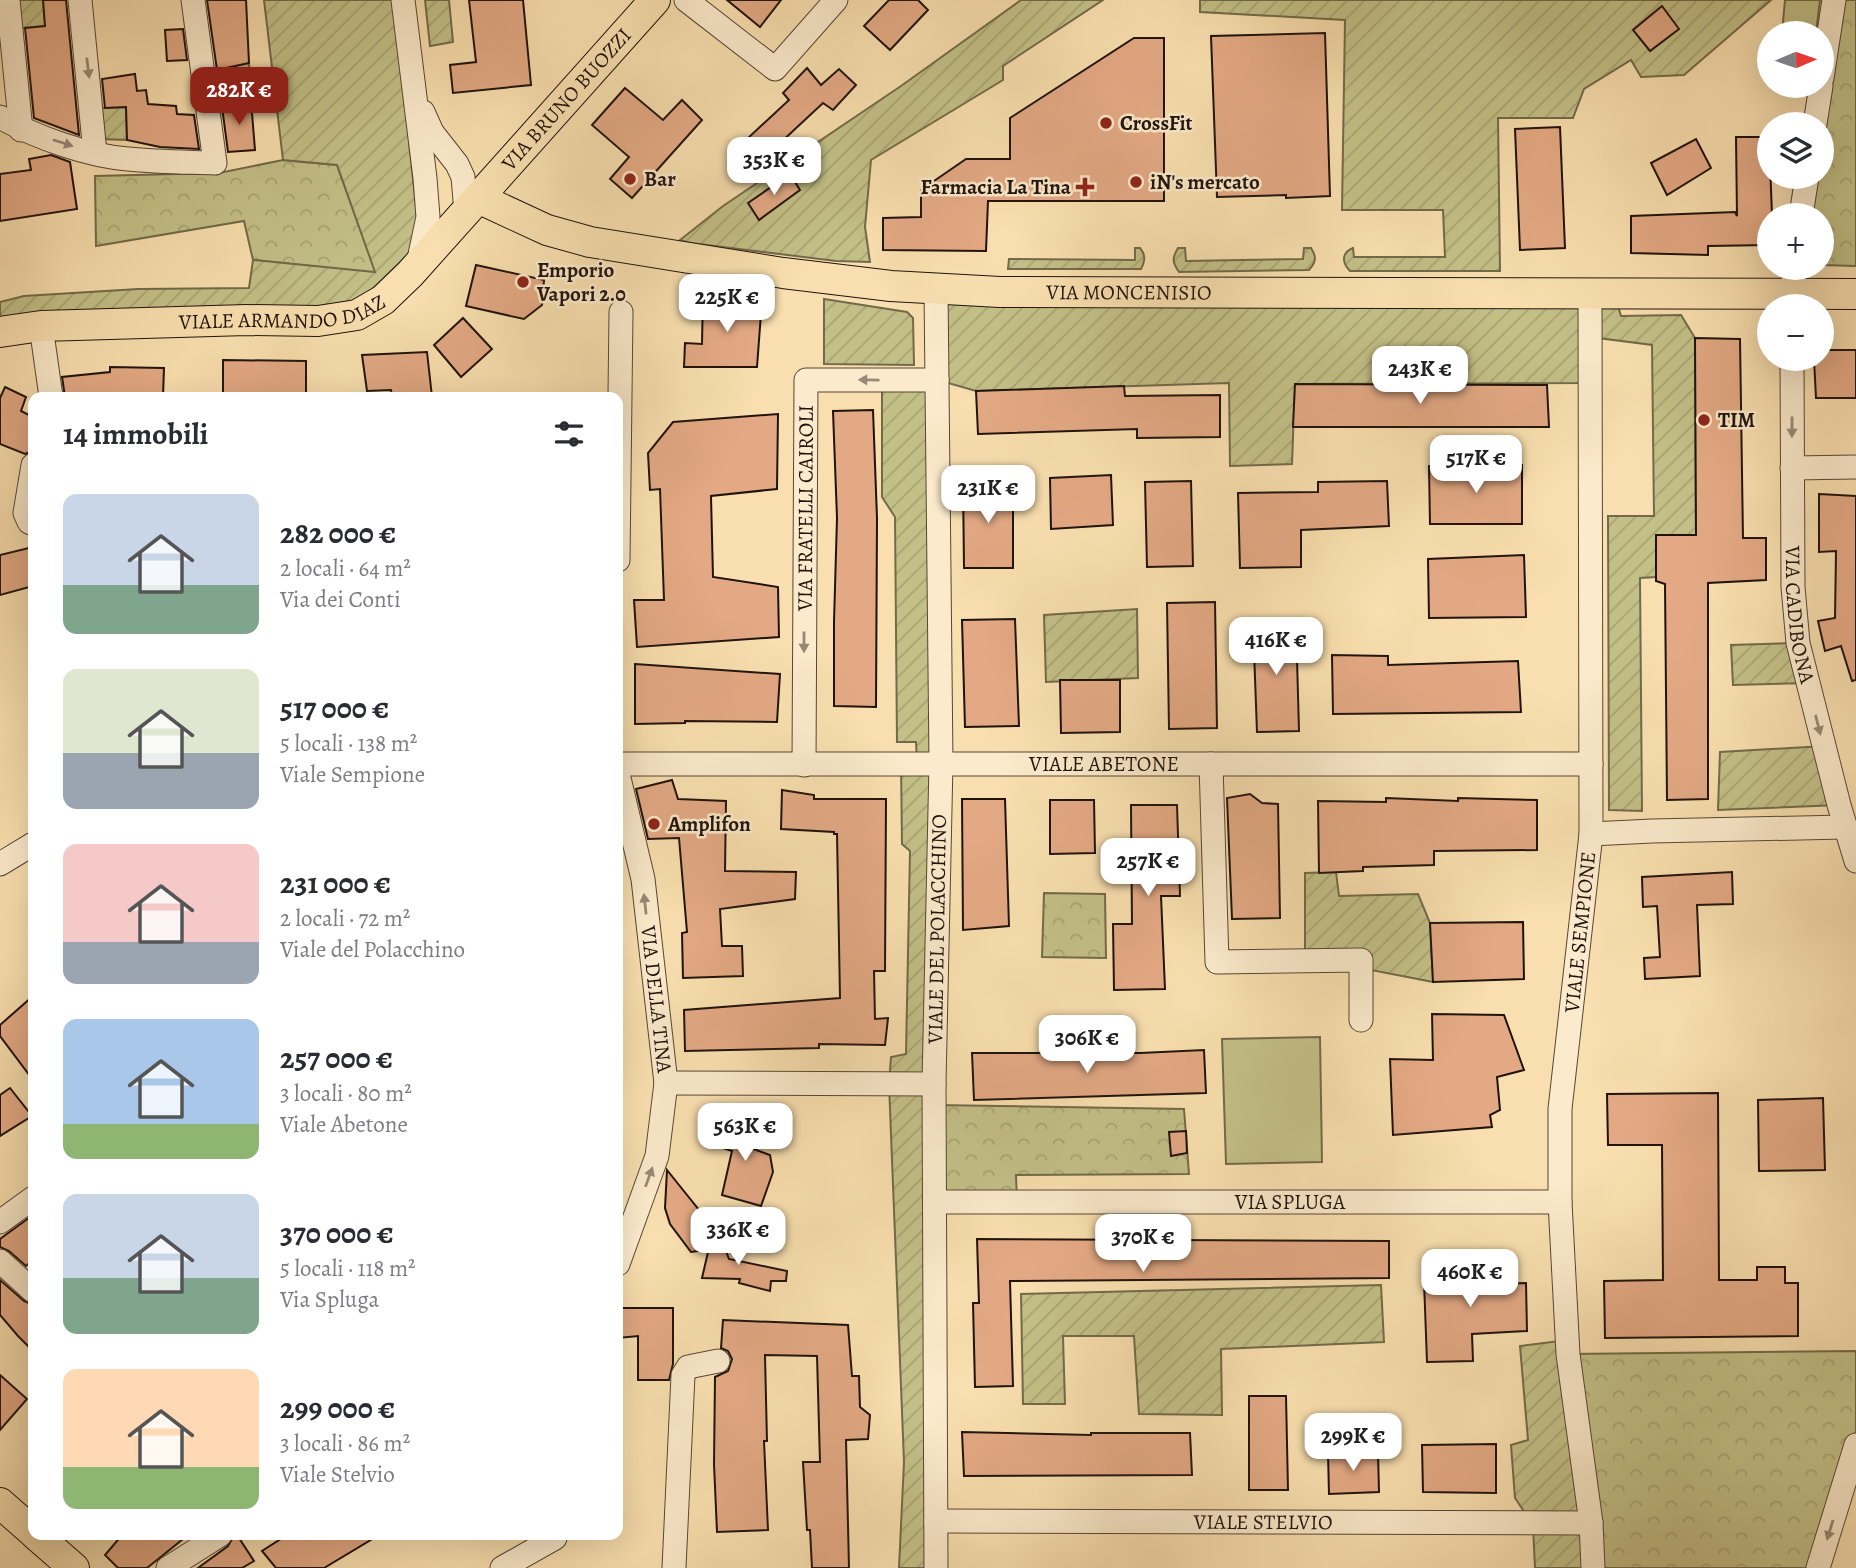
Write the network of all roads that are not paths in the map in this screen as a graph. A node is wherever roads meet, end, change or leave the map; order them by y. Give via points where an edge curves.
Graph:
1 (8, 0) edge
2 (80, 0) edge
3 (194, 0) edge
4 (403, 0) edge
5 (655, 0) edge
6 (686, 0) edge
7 (836, 0) edge
8 (1833, 0) edge
9 (1830, 21) edge
10 (416, 96) junction
11 (0, 117) edge
12 (21, 130) junction
13 (95, 153) junction
14 (457, 164) junction
15 (425, 178) junction
16 (480, 196) junction
17 (418, 265) junction
18 (936, 289) junction
19 (1792, 289) edge
20 (1590, 294) junction
21 (1856, 294) edge
22 (621, 312) dead end
23 (41, 326) junction
24 (0, 332) edge
25 (1791, 371) edge
26 (937, 380) junction
27 (50, 392) edge
28 (620, 392) edge
29 (1856, 467) edge
30 (1792, 468) junction
31 (28, 495) edge
32 (28, 520) edge
33 (941, 763) junction
34 (623, 764) edge
35 (1212, 764) junction
36 (1591, 764) junction
37 (804, 765) junction
38 (623, 795) edge
39 (1845, 827) junction
40 (1591, 834) junction
41 (28, 847) edge
42 (1856, 861) edge
43 (0, 864) edge
44 (1361, 1020) dead end
45 (667, 1083) junction
46 (934, 1084) junction
47 (28, 1202) edge
48 (936, 1202) junction
49 (1560, 1202) junction
50 (0, 1222) edge
51 (623, 1250) edge
52 (0, 1261) edge
53 (28, 1286) edge
54 (718, 1361) dead end
55 (1856, 1445) edge
56 (0, 1503) edge
57 (936, 1521) junction
58 (1591, 1523) junction
59 (28, 1527) edge
60 (43, 1540) edge
61 (212, 1540) edge
62 (551, 1540) edge
63 (74, 1568) edge
64 (168, 1568) edge
65 (502, 1568) edge
66 (674, 1568) edge
67 (936, 1568) edge
68 (1593, 1568) edge
69 (1818, 1568) edge

1 - 12 street
2 -> 13 street
3 - 13 street via 215,163
4 - 10 street
5 - 16 main road, VIA BRUNO BUOZZI
6 - 7 street via 775,69
8 - 9 street
10 - 14 street via 432,132
10 - 15 street
11 - 12 street
12 -> 13 street
14 - 16 street
14 - 16 street via 481,177
15 - 16 street via 446,200
15 - 17 street via 428,217
16 - 17 main road, VIALE ARMANDO DIAZ
16 - 18 main road, VIA MONCENISIO via 547,230 590,242 782,273
17 - 23 main road, VIALE ARMANDO DIAZ via 383,300 357,315 318,321
18 - 20 main road, VIA MONCENISIO
18 - 26 street, VIALE DEL POLACCHINO
19 - 20 main road, VIA MONCENISIO
19 - 21 main road, VIA MONCENISIO
20 - 36 street, VIALE SEMPIONE
22 - 28 street
23 - 24 main road, VIALE ARMANDO DIAZ
23 - 27 street
25 -> 30 street, VIA CADIBONA
26 - 33 street, VIALE DEL POLACCHINO
26 -> 37 street, VIA FRATELLI CAIROLI via 806,380
29 - 30 street
30 -> 39 street, VIA CADIBONA via 1798,643
31 - 32 street
33 - 35 street, VIALE ABETONE
33 - 37 street, VIALE ABETONE
33 - 46 street, VIALE DEL POLACCHINO
34 - 37 street, VIALE ABETONE
35 - 36 street, VIALE ABETONE
35 - 44 street via 1217,962 1361,960
36 - 40 street, VIALE SEMPIONE
45 -> 38 street, VIA DELLA TINA via 643,879
39 - 40 street
39 - 42 street, VIA CADIBONA
40 - 49 street, VIALE SEMPIONE via 1560,1109
41 - 43 street
45 - 46 street
51 -> 45 street, VIA DELLA TINA via 657,1156
46 - 48 street, VIALE DEL POLACCHINO
47 - 50 street
48 - 49 street, VIA SPLUGA
48 - 57 street, VIALE DEL POLACCHINO
49 - 58 street, VIALE SEMPIONE via 1568,1347
52 - 53 street
54 - 66 street via 688,1367 683,1375
55 -> 69 street
56 - 59 main road
57 - 58 street, VIALE STELVIO
57 - 67 street, VIALE DEL POLACCHINO
58 - 68 street, VIALE SEMPIONE
60 - 63 main road
61 - 64 street
62 - 65 street

